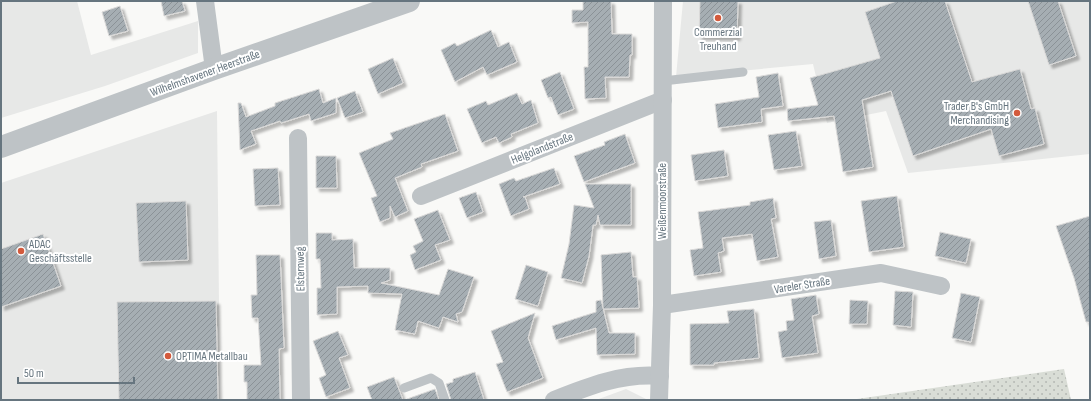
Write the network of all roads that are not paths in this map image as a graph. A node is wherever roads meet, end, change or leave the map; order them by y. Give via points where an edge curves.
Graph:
1 (204, 1) edge
2 (409, 1) edge
3 (663, 1) edge
4 (214, 69) junction
5 (743, 72) dead end
6 (662, 81) junction
7 (662, 100) junction
8 (298, 138) dead end
9 (1, 147) edge
10 (421, 196) dead end
11 (941, 286) dead end
12 (662, 306) junction
13 (660, 376) junction
14 (404, 388) dead end
15 (301, 400) edge
16 (445, 400) edge
17 (554, 400) edge
18 (659, 400) edge

1 - 4 street
2 - 4 street, Wilhelmshavener Heerstraße
3 - 6 street, Weißenmoorstraße
4 - 9 street, Wilhelmshavener Heerstraße
5 - 6 lane
6 - 7 street, Weißenmoorstraße
7 - 10 street, Helgolandstraße
7 - 12 street, Weißenmoorstraße
8 - 15 street, Elsternweg
11 - 12 street, Vareler Straße via 881,273
12 - 13 street, Weißenmoorstraße
13 - 17 street via 634,375 613,379
13 - 18 street, Weißenmoorstraße
14 - 16 lane via 431,378 439,383

